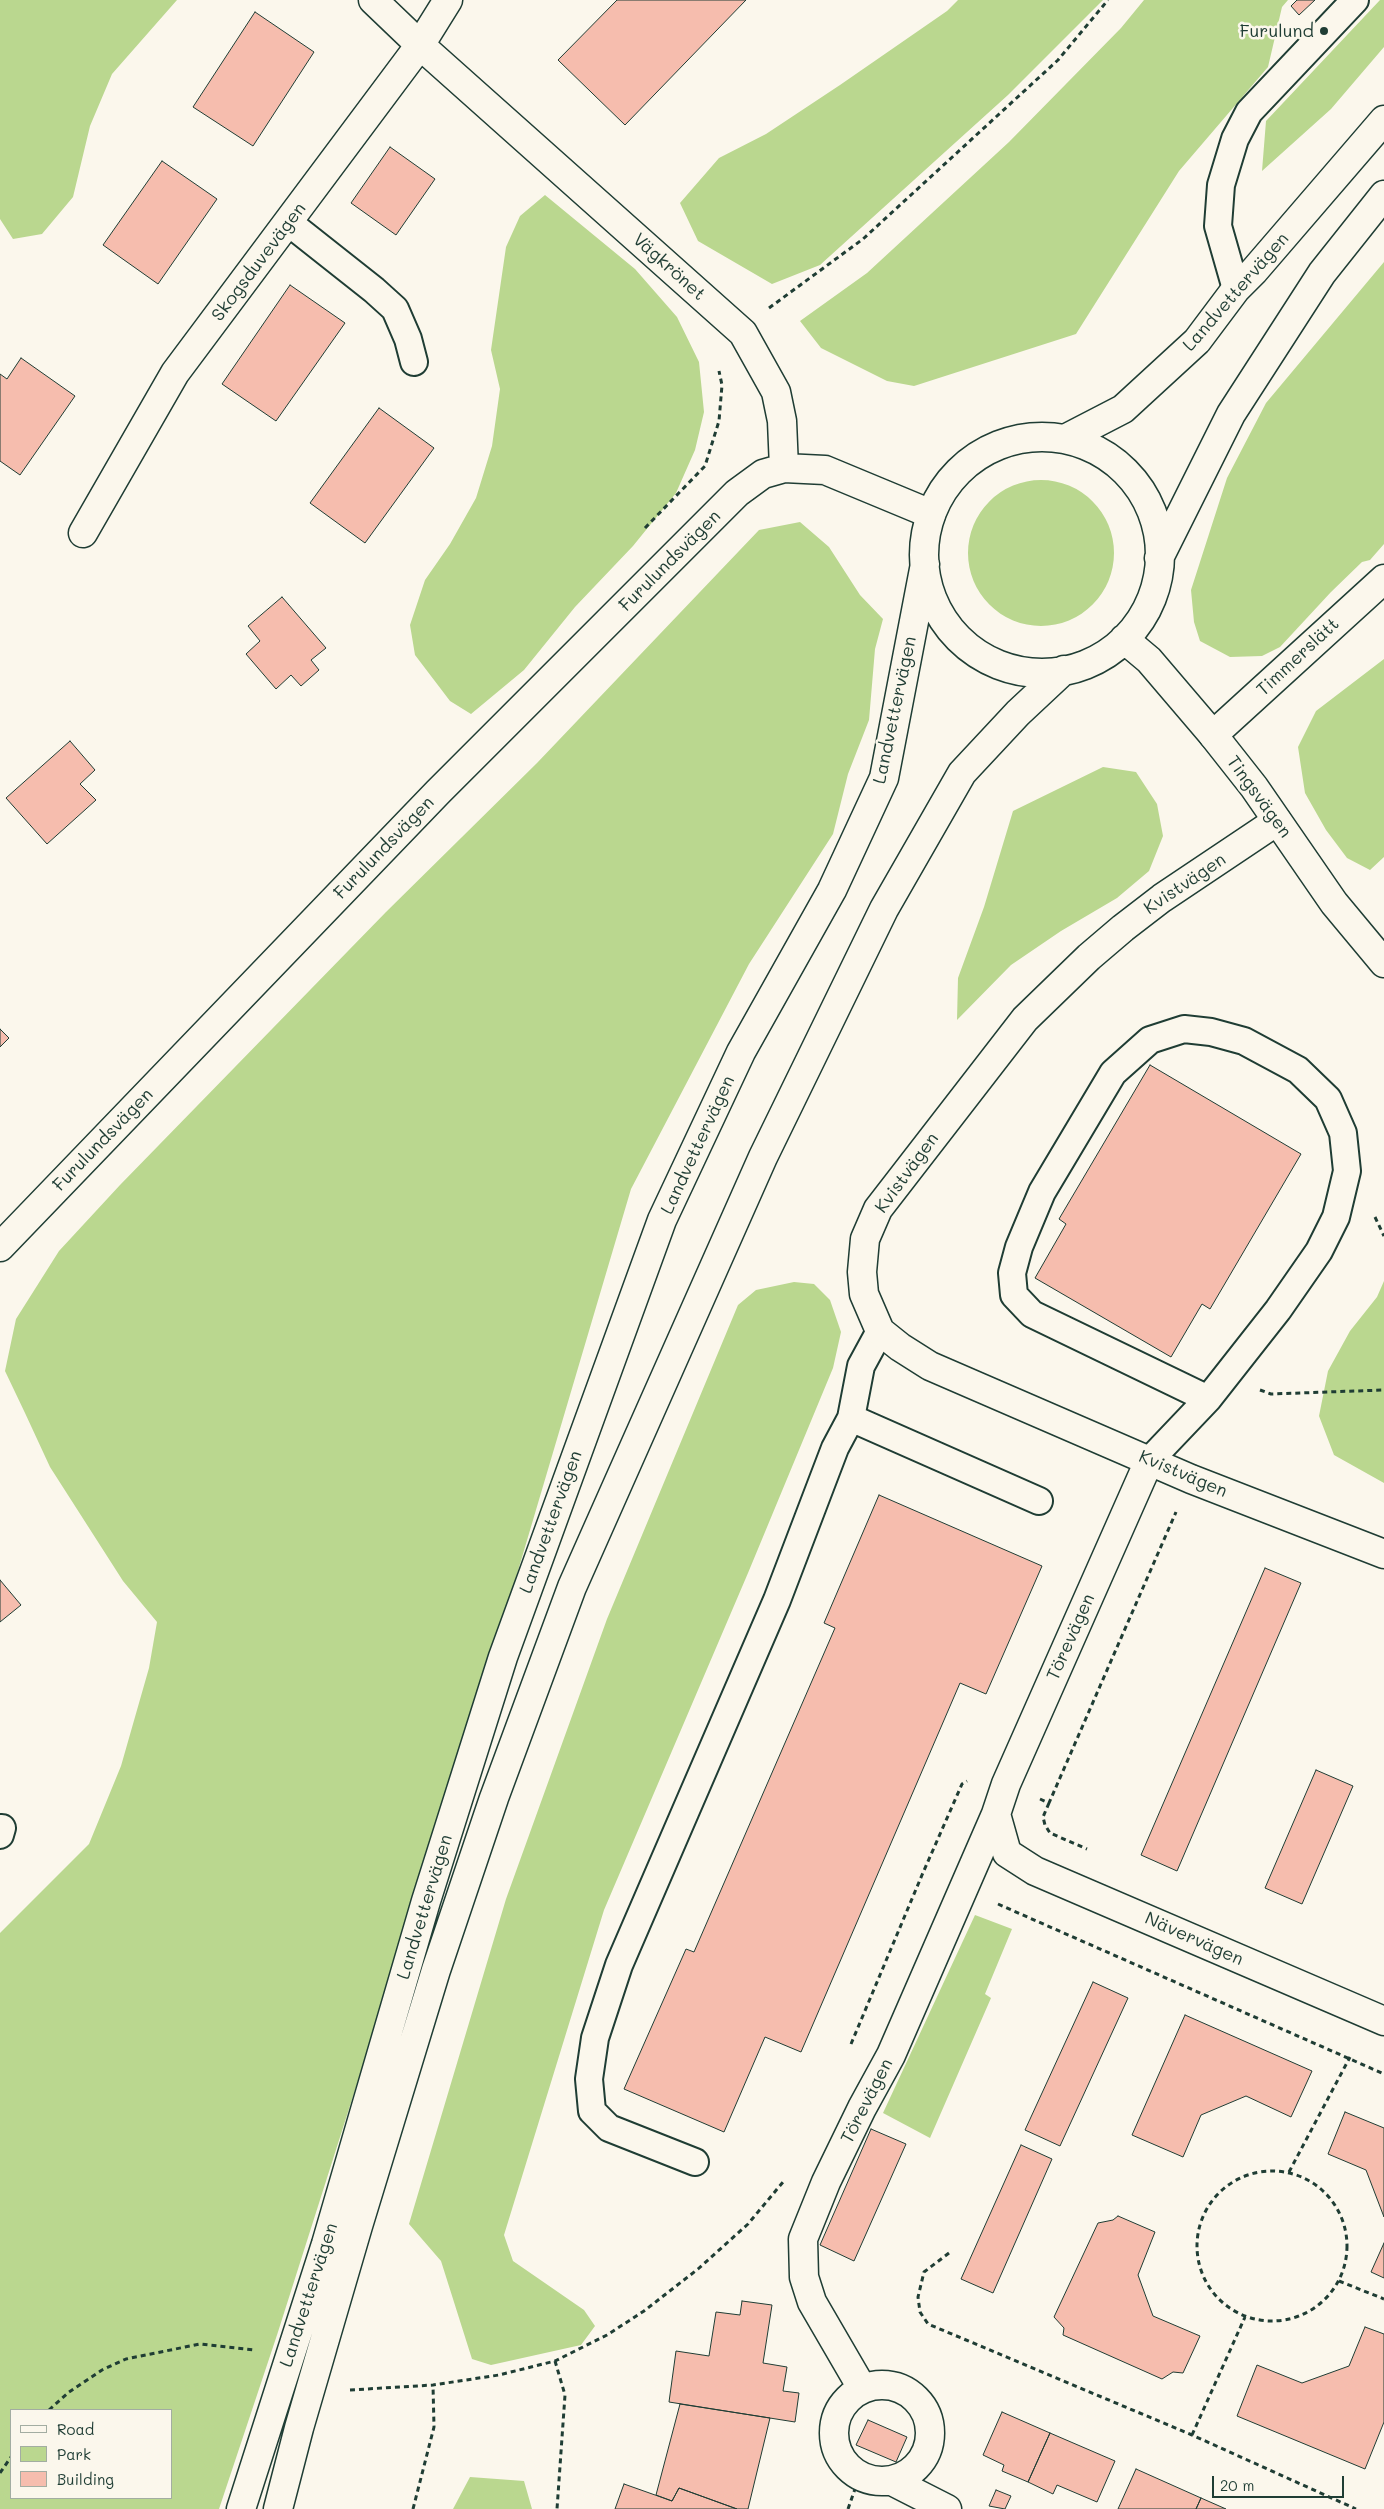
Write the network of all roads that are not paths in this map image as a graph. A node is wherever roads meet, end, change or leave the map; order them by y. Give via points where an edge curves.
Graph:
1 (373, 0) edge
2 (448, 0) edge
3 (1355, 0) edge
4 (420, 45) junction
5 (1384, 120) edge
6 (1384, 195) edge
7 (288, 222) junction
8 (1236, 289) junction
9 (414, 362) dead end
10 (1065, 440) junction
11 (784, 468) junction
12 (931, 514) junction
13 (83, 533) dead end
14 (1159, 558) junction
15 (925, 564) junction
16 (1384, 579) edge
17 (1124, 639) junction
18 (1064, 670) junction
19 (1213, 735) junction
20 (1277, 821) junction
21 (1384, 963) edge
22 (0, 1247) edge
23 (880, 1331) junction
24 (1208, 1399) junction
25 (851, 1418) junction
26 (1149, 1461) junction
27 (1039, 1501) dead end
28 (1384, 1554) edge
29 (996, 1814) junction
30 (1384, 2021) edge
31 (695, 2162) dead end
32 (862, 2388) junction
33 (892, 2481) junction
34 (241, 2509) edge
35 (278, 2509) edge
36 (947, 2509) edge

1 - 4 street, Vägkrönet
2 - 4 street, Skogsduvevägen
3 - 8 lane via 1249,112 1235,139 1221,185 1218,226
4 - 7 street, Skogsduvevägen
4 - 11 street, Vägkrönet via 743,333 776,392 782,421
5 - 8 street, Landvettervägen
6 - 14 street via 1322,273 1231,414
7 - 9 lane via 394,309 408,339
7 - 13 street, Skogsduvevägen via 175,373
8 - 10 street, Landvettervägen via 1198,341 1123,409
10 - 12 street via 1035,437 990,449 948,478
10 - 14 street via 1104,454 1134,482 1154,517
11 - 12 street via 825,470
11 - 22 street, Furulundsvägen via 763,474 737,493 438,792
12 - 15 street via 925,540
14 - 17 street via 1153,594 1146,611
15 - 18 street via 931,593 943,620 970,648 993,662 1024,672
15 - 34 street, Landvettervägen via 884,778 832,890 741,1052 662,1220 503,1657 426,1901 326,2244
16 - 19 street, Timmerslätt
17 - 18 street via 1091,662
17 - 19 street, Tingsvägen via 1149,660
18 - 35 street, Landvettervägen via 962,773 884,909 763,1157 572,1587 494,1798 436,1970 358,2226
19 - 20 street, Tingsvägen
20 - 21 street, Tingsvägen via 1334,903
20 - 23 street, Kvistvägen via 1162,898 1089,957 1025,1019 915,1159 878,1208 864,1240 864,1294
23 - 25 lane via 862,1366
23 - 26 street, Kvistvägen via 930,1366
24 - 24 lane via 1278,1310 1319,1251 1336,1217 1346,1171 1343,1133 1328,1099 1298,1070 1244,1041 1184,1029 1150,1040 1113,1073 1042,1192 1012,1273 1014,1295 1032,1314
24 - 26 lane
25 - 27 lane
25 - 31 lane via 835,1448 777,1600 620,1965 595,2038 589,2079 592,2111 609,2128
26 - 28 street, Kvistvägen
26 - 29 street, Törevägen via 1006,1784
29 - 30 street, Nävervägen via 1007,1853 1035,1871
29 - 32 street, Törevägen via 891,2055 826,2182 803,2239 804,2277 812,2302
32 - 33 street via 846,2398 837,2414 833,2431 835,2450 845,2465 859,2476 875,2481
32 - 33 street via 882,2384 901,2388 918,2400 928,2418 930,2438 924,2457 911,2472
33 - 36 street

